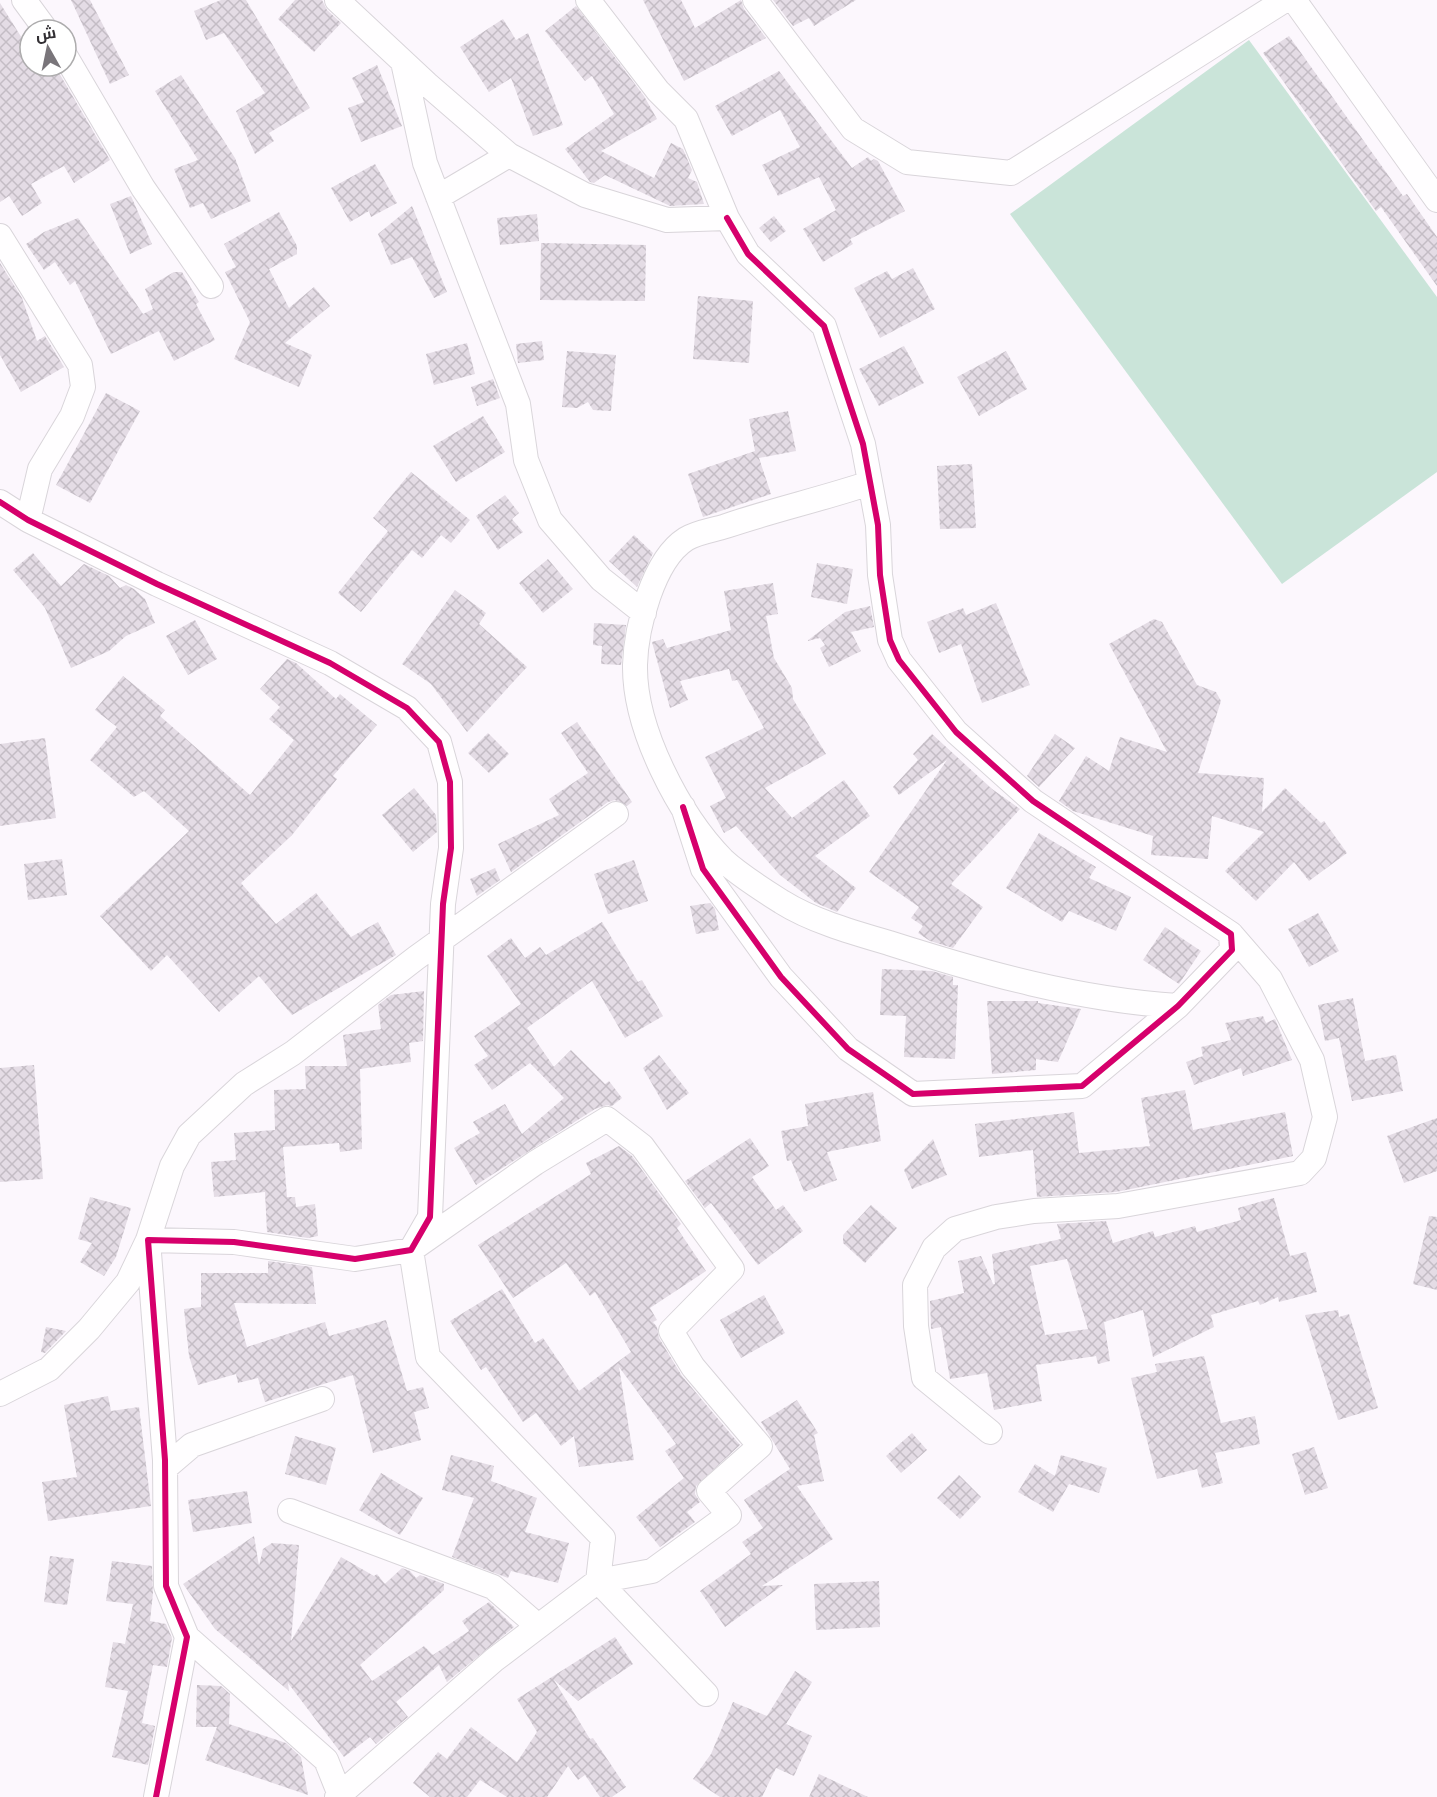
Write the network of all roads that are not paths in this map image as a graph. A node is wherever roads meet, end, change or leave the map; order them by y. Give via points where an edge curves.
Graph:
1 (24, 0) edge
2 (337, 0) edge
3 (588, 0) edge
4 (755, 0) edge
5 (1285, 0) edge
6 (1294, 0) edge
7 (37, 18) edge
8 (403, 62) junction
9 (78, 77) edge
10 (509, 154) junction
11 (438, 197) junction
12 (1437, 200) edge
13 (727, 218) junction
14 (0, 236) edge
15 (211, 286) dead end
16 (870, 483) junction
17 (0, 501) edge
18 (28, 520) junction
19 (644, 613) junction
20 (683, 807) junction
21 (616, 814) dead end
22 (1231, 934) junction
23 (442, 939) junction
24 (1178, 1006) junction
25 (148, 1240) junction
26 (411, 1250) junction
27 (0, 1394) edge
28 (322, 1399) dead end
29 (990, 1432) dead end
30 (165, 1468) junction
31 (290, 1511) dead end
32 (598, 1581) junction
33 (538, 1626) junction
34 (187, 1638) junction
35 (706, 1694) dead end
36 (339, 1796) edge
37 (156, 1797) edge

1 - 7 street
2 - 8 street
3 - 13 street via 658,92 686,119
4 - 5 street via 853,129 907,162 1011,173
6 - 12 street
8 - 10 street
8 - 11 street via 425,163
9 - 15 street via 143,188
10 - 11 street
10 - 13 street via 585,195 667,220
11 - 19 street via 518,404 526,460 550,520 601,579
13 - 16 street via 748,254 824,326 863,444
14 - 18 street via 80,365 84,387 72,416 40,469
16 - 19 street via 686,538 663,562
16 - 22 street via 888,628 898,660 956,732 1034,801
17 - 18 street
18 - 23 street via 330,663 407,708 439,742 450,782 450,848
19 - 20 street via 635,647 639,705 657,758
20 - 24 street via 724,860 784,904 849,931 960,966 1081,994
20 - 24 street via 703,869 781,977 848,1049 913,1094 1082,1086
21 - 23 street
22 - 24 street via 1232,950
22 - 29 street via 1270,979 1312,1060 1325,1118 1314,1158 1300,1173 1118,1206 996,1217 955,1229 934,1248 915,1285 924,1378
23 - 25 street via 293,1053 244,1084 189,1135 172,1166
23 - 26 street via 430,1217
25 - 26 street via 234,1242 355,1259
25 - 27 street via 128,1282 89,1329 49,1369
25 - 30 street
26 - 32 street via 428,1357 603,1538
26 - 32 street via 535,1163 607,1119 642,1146 732,1269 671,1331 693,1367 760,1446 709,1491 729,1515 652,1571
28 - 30 street via 192,1444
30 - 34 street via 166,1586
31 - 33 street via 493,1587
32 - 33 street
32 - 35 street
33 - 36 street
34 - 36 street via 326,1760
34 - 37 street

